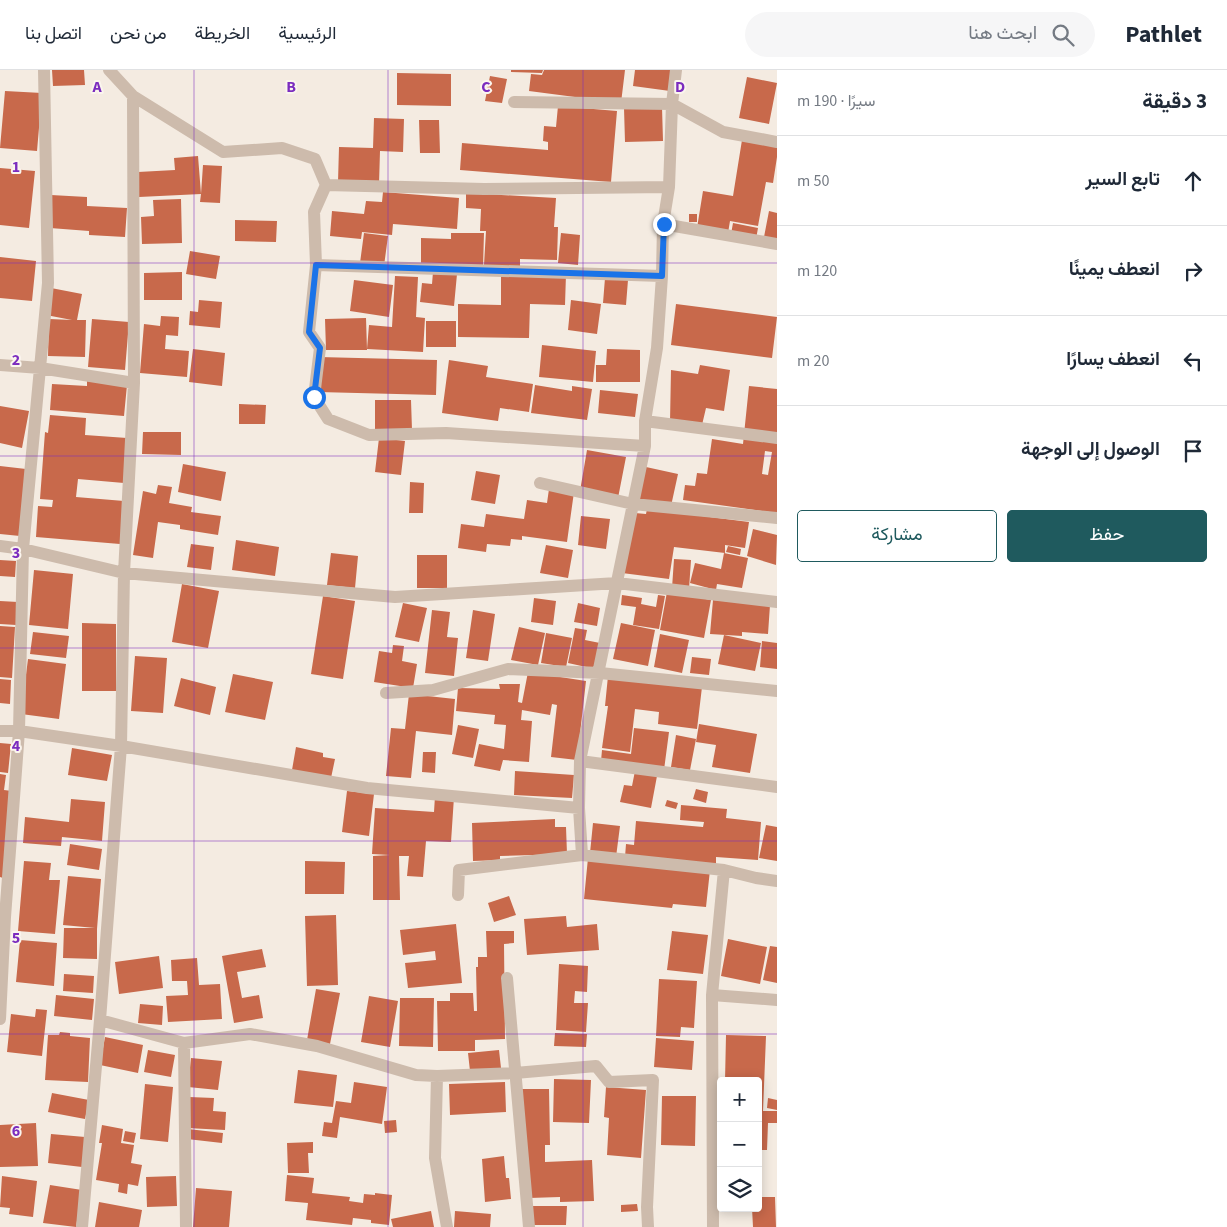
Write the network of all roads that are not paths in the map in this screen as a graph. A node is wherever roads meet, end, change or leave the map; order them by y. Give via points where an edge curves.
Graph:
1 (44, 70) edge
2 (109, 70) edge
3 (676, 70) edge
4 (133, 96) junction
5 (514, 102) dead end
6 (672, 104) junction
7 (777, 142) edge
8 (326, 185) junction
9 (669, 187) junction
10 (664, 224) junction
11 (777, 244) edge
12 (316, 265) junction
13 (662, 276) junction
14 (0, 365) edge
15 (40, 368) junction
16 (134, 383) junction
17 (646, 421) junction
18 (777, 438) edge
19 (645, 446) junction
20 (540, 483) dead end
21 (633, 504) junction
22 (777, 518) edge
23 (0, 546) edge
24 (23, 549) junction
25 (124, 574) junction
26 (617, 583) junction
27 (777, 602) edge
28 (600, 673) junction
29 (777, 691) edge
30 (386, 693) dead end
31 (19, 730) junction
32 (0, 731) edge
33 (121, 746) junction
34 (580, 761) junction
35 (777, 786) edge
36 (579, 808) junction
37 (582, 855) junction
38 (724, 870) junction
39 (777, 881) edge
40 (458, 895) dead end
41 (507, 978) dead end
42 (712, 995) junction
43 (777, 1000) edge
44 (0, 1019) edge
45 (100, 1020) junction
46 (184, 1043) junction
47 (515, 1073) junction
48 (437, 1076) junction
49 (82, 1227) edge
50 (186, 1227) edge
51 (447, 1227) edge
52 (529, 1227) edge
53 (648, 1227) edge
54 (714, 1227) edge

1 - 15 street via 48,283
2 - 4 street
3 - 6 street
4 - 8 street via 223,152 282,148 315,160
4 - 16 street
5 - 6 street
6 - 7 street via 723,132
6 - 9 street
8 - 9 street via 484,189
8 - 12 street via 314,212
9 - 10 street
10 - 11 street
10 - 13 street
12 - 13 street
12 - 19 street via 309,332 320,348 314,397 328,419 369,436 446,433
13 - 17 street via 657,348
14 - 15 street
15 - 16 street
15 - 24 street
16 - 25 street
17 - 18 street
17 - 19 street
19 - 21 street
20 - 21 street
21 - 22 street
21 - 26 street
23 - 24 street
24 - 25 street
24 - 31 street
25 - 26 street via 394,597
25 - 33 street
26 - 27 street
26 - 28 street
28 - 29 street
28 - 30 street via 508,668 433,690
28 - 34 street
31 - 32 street
31 - 33 street
31 - 44 street
33 - 36 street via 367,788
33 - 45 street
34 - 35 street
34 - 36 street
36 - 37 street
37 - 38 street
37 - 40 street via 460,870
38 - 39 street
38 - 42 street
41 - 47 street
42 - 43 street
42 - 54 street
45 - 46 street
45 - 49 street
46 - 48 street via 250,1034 316,1046 416,1075
46 - 50 street
47 - 48 street
47 - 52 street
47 - 53 street via 596,1066 609,1082 653,1080
48 - 51 street via 435,1158

